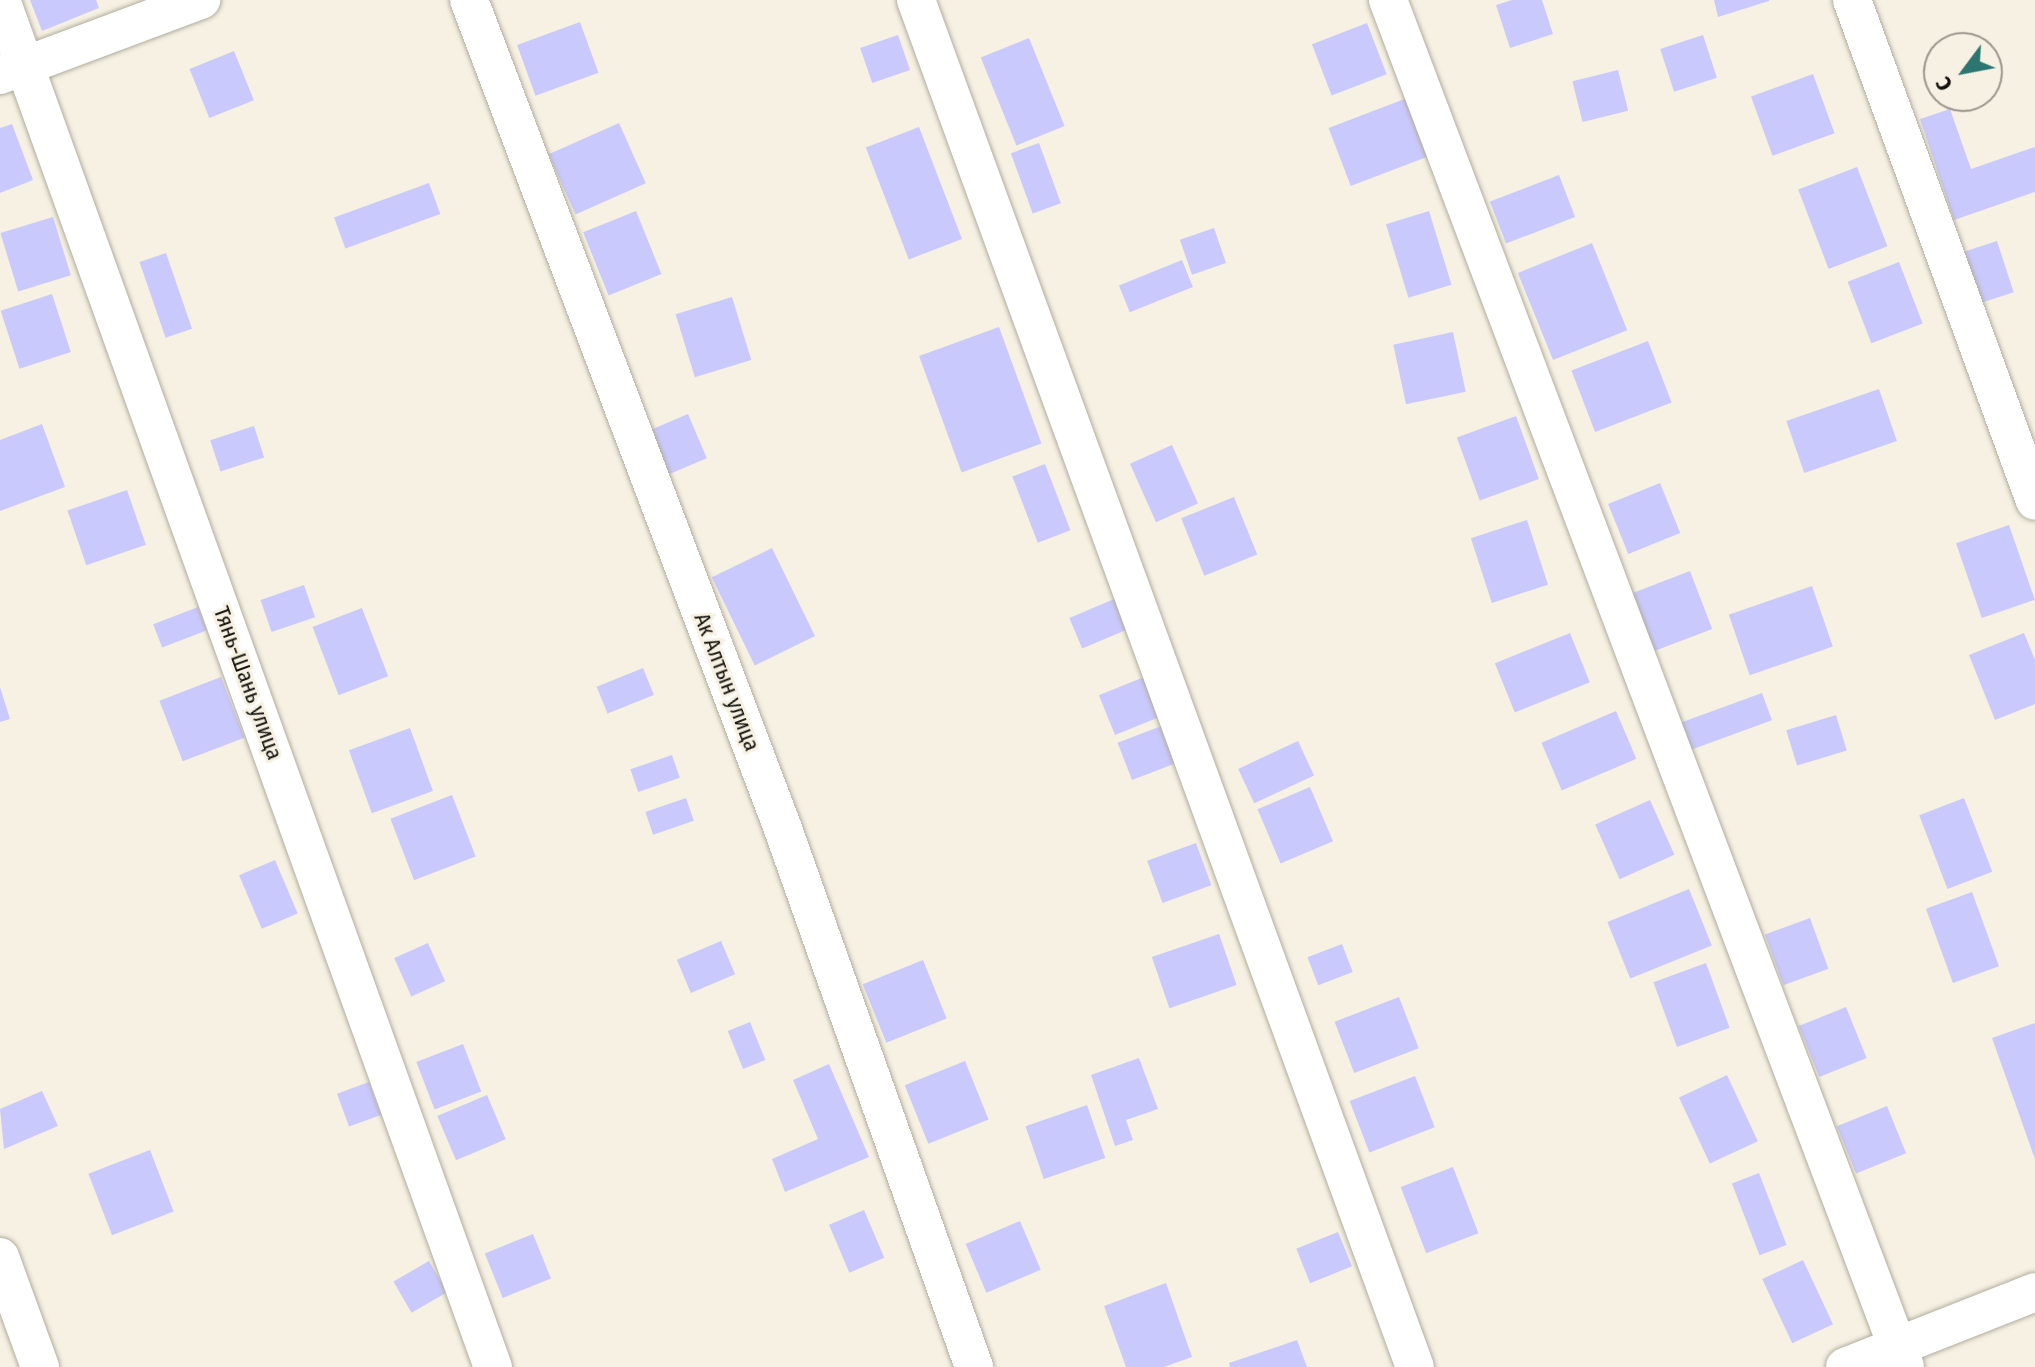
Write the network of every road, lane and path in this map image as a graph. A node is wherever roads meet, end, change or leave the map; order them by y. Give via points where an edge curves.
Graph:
1 (1, 0) edge
2 (201, 0) edge
3 (469, 0) edge
4 (916, 0) edge
5 (1388, 0) edge
6 (1852, 0) edge
7 (13, 70) edge
8 (2035, 501) edge
9 (0, 1257) edge
10 (2035, 1292) edge
11 (1901, 1357) edge
12 (40, 1367) edge
13 (493, 1367) edge
14 (974, 1367) edge
15 (1415, 1367) edge
16 (1845, 1367) edge

1 - 7 street, Тянь-Шань улица
2 - 7 street
3 - 14 street, Ак Алтын улица via 783,829
4 - 15 street
5 - 11 street
6 - 8 street
7 - 13 street, Тянь-Шань улица
9 - 12 street
10 - 11 street
11 - 16 street

